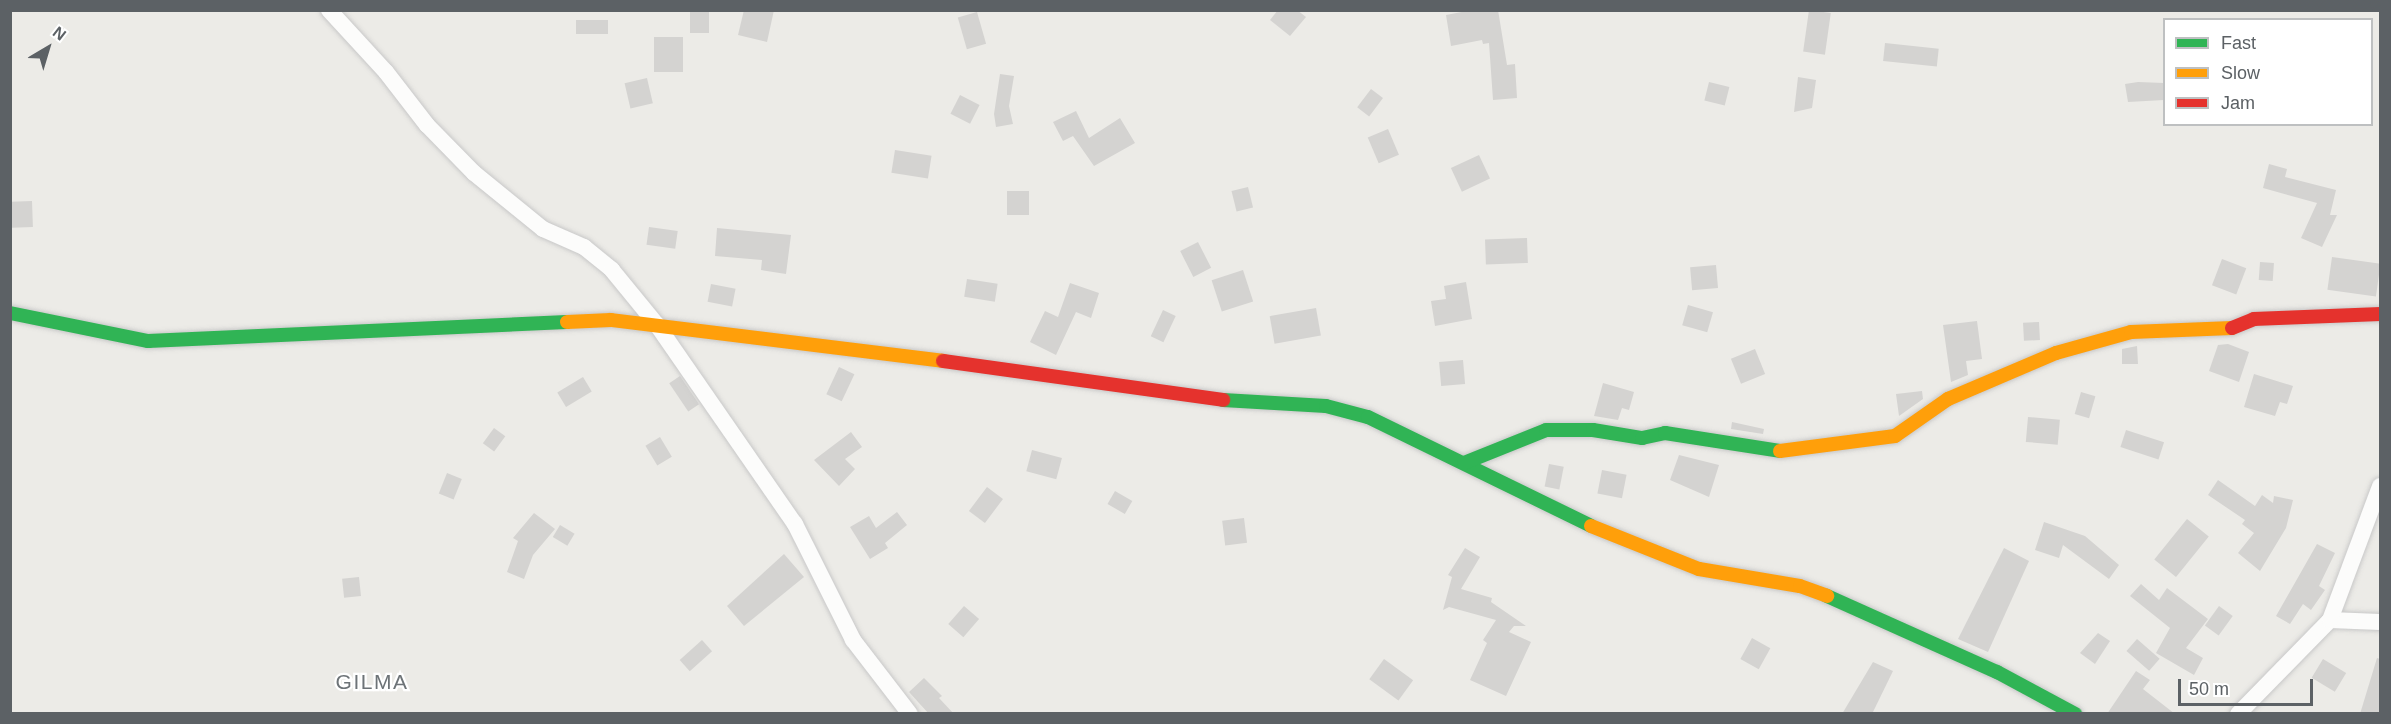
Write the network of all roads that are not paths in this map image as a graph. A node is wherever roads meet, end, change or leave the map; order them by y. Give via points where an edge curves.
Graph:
1 (329, 10) edge
2 (10, 313) edge
3 (2380, 314) edge
4 (657, 325) junction
5 (1464, 463) junction
6 (2380, 486) edge
7 (2330, 620) junction
8 (2380, 622) edge
9 (910, 714) edge
10 (2075, 714) edge
11 (2238, 714) edge

1 - 4 street via 386,72 427,125 474,173 543,229 584,247 612,270
2 - 4 street via 148,341 567,321
3 - 5 street via 2254,319 2224,331 2169,328 2131,332 2056,353 1948,399 1894,436 1779,451 1665,433 1642,438 1593,430 1546,430
4 - 5 street via 1218,400 1326,406 1368,417
4 - 9 street via 795,524 853,640
5 - 10 street via 1613,537 1699,568 1800,586 1851,605 2007,676
6 - 7 street
7 - 8 street
7 - 11 street

